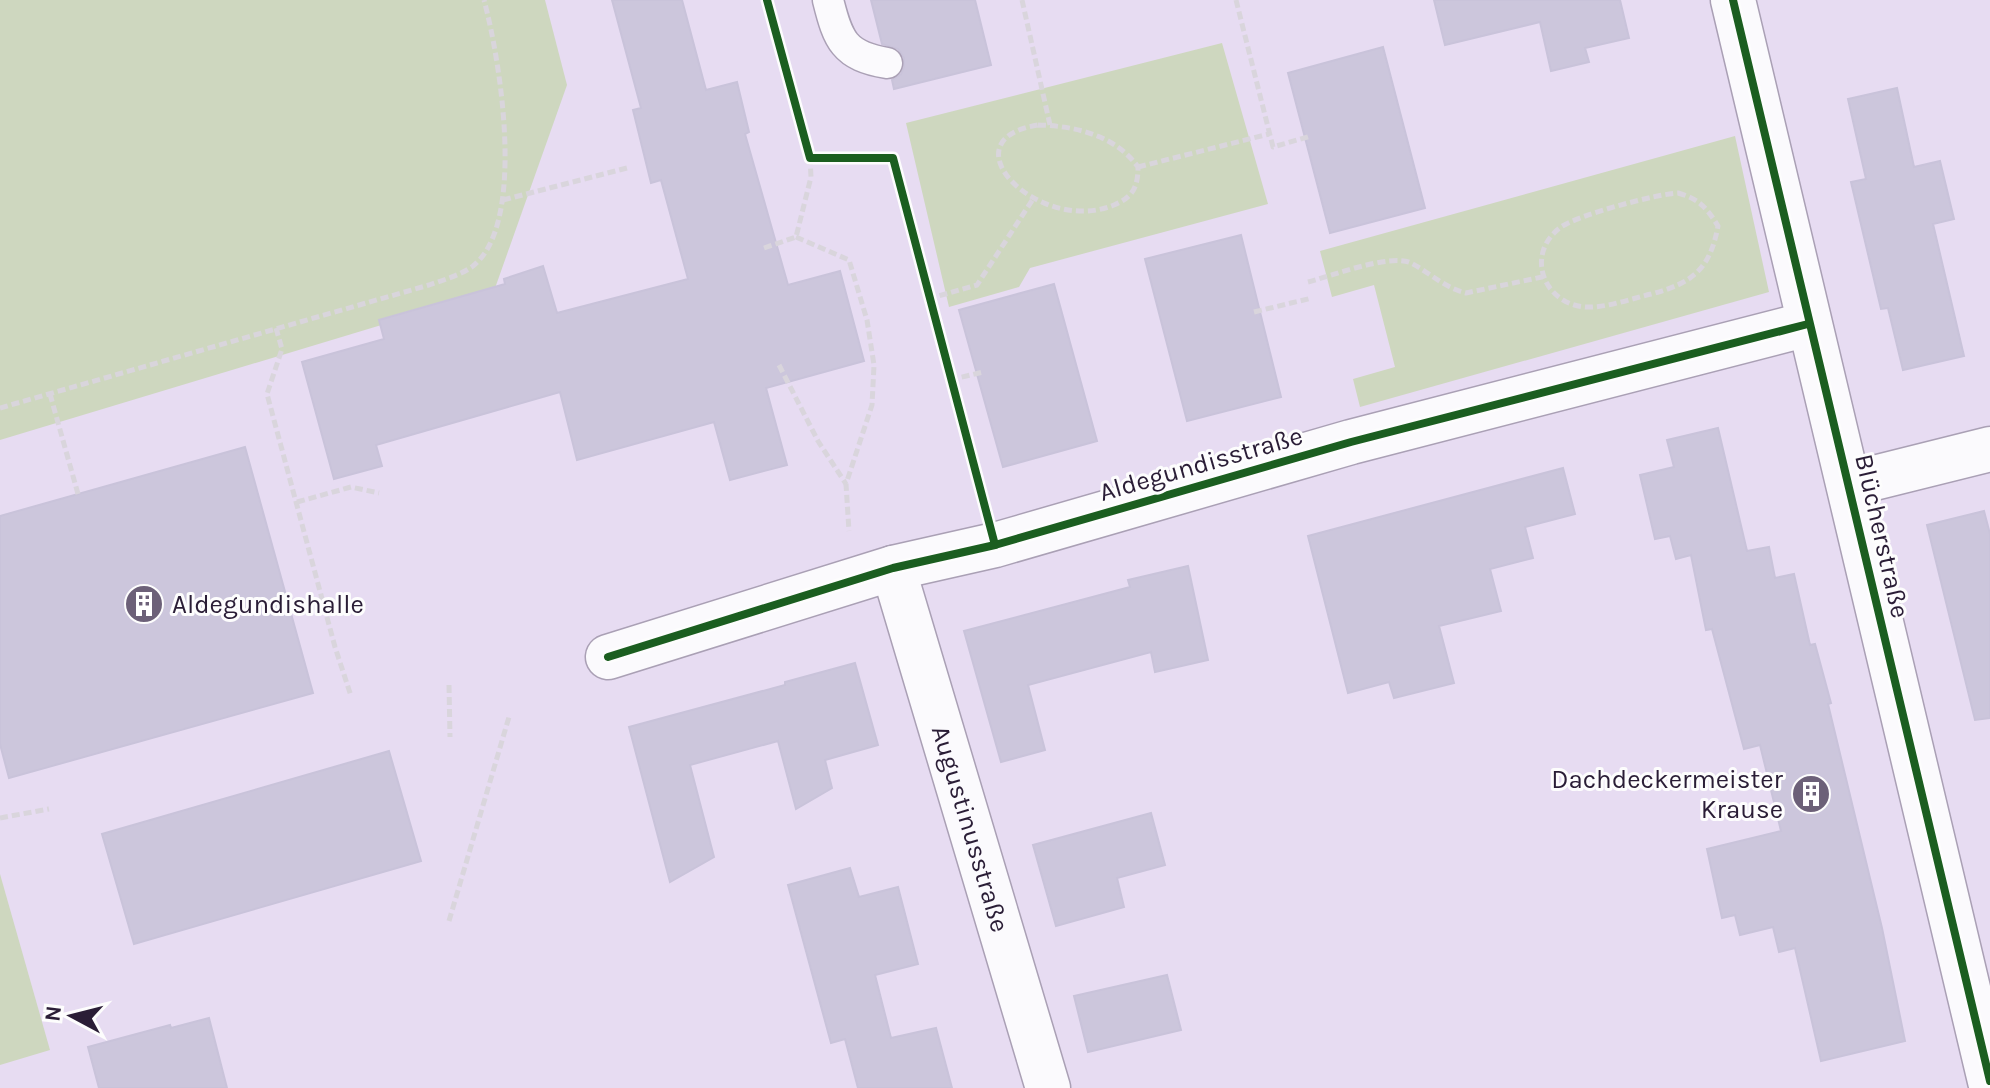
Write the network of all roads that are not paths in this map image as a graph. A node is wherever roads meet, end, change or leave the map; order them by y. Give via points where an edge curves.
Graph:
1 (828, 0) edge
2 (1733, 0) edge
3 (887, 63) dead end
4 (1808, 324) junction
5 (1990, 449) edge
6 (1850, 484) junction
7 (875, 574) junction
8 (608, 657) dead end
9 (1990, 1081) edge
10 (1048, 1088) edge

1 - 3 lane via 845,46 865,60
2 - 4 street, Blücherstraße
4 - 6 street, Blücherstraße
4 - 7 street, Aldegundisstraße via 1351,442 995,545
5 - 6 street
6 - 9 street, Blücherstraße
7 - 8 street, Aldegundisstraße
7 - 10 street, Augustinusstraße

